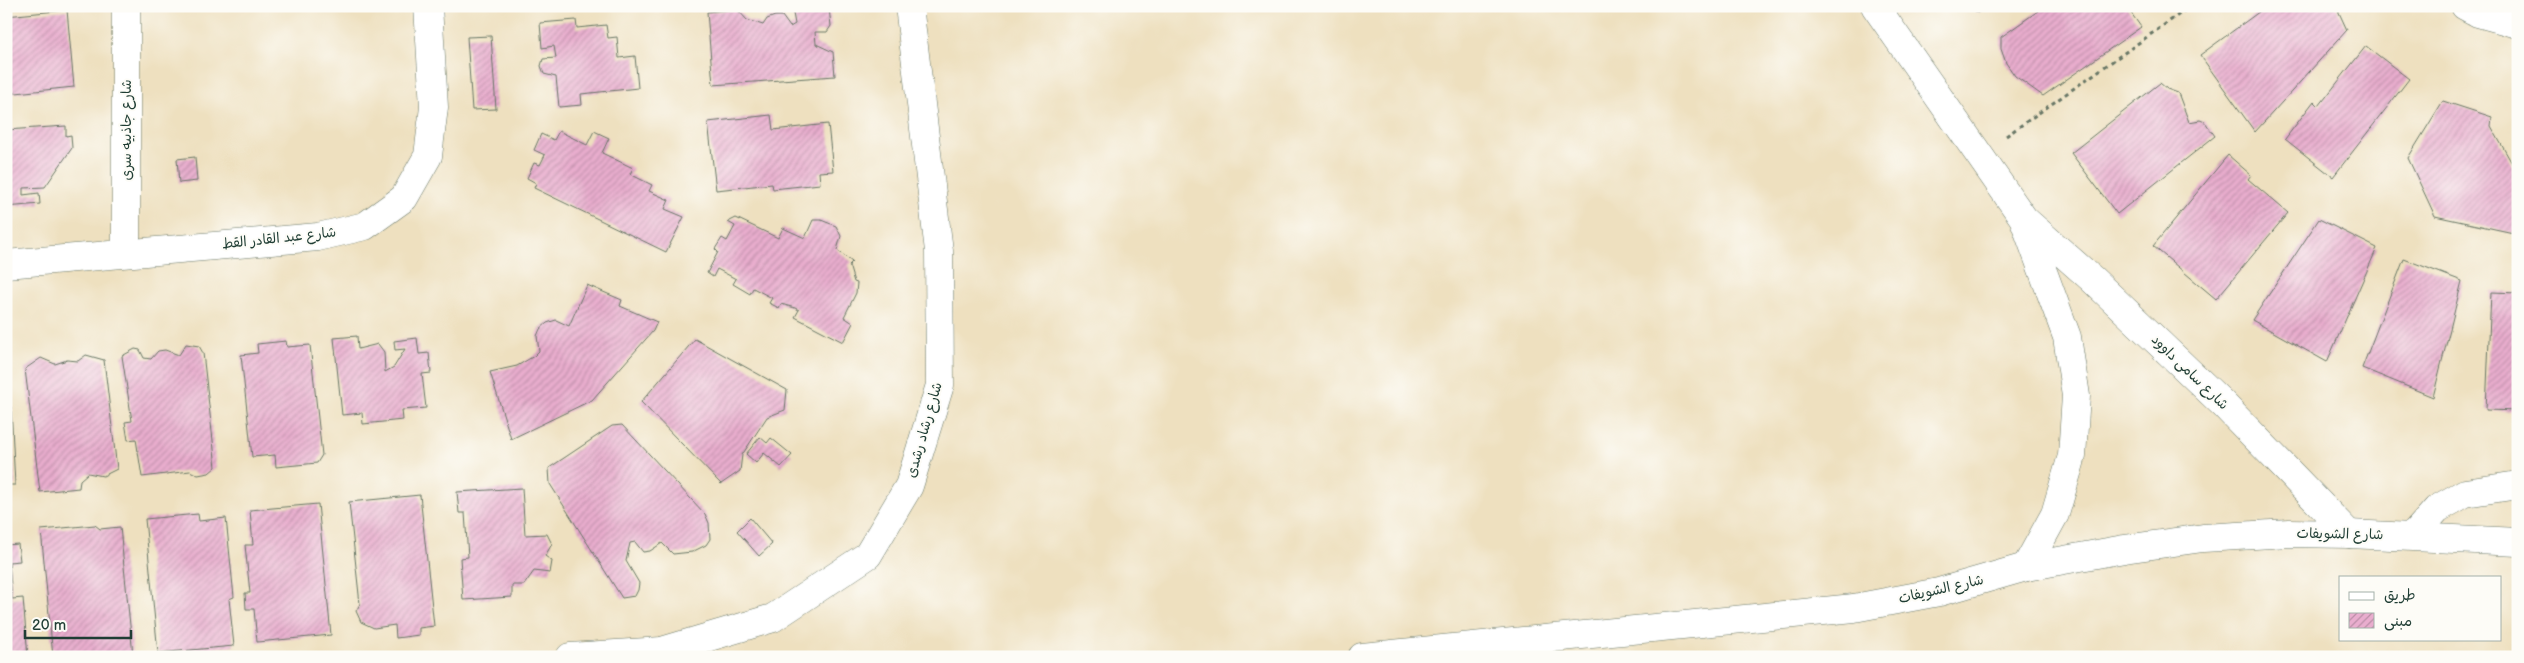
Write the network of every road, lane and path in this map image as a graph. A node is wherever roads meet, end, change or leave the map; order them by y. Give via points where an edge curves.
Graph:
1 (126, 6) edge
2 (428, 6) edge
3 (909, 6) edge
4 (1875, 6) edge
5 (2191, 6) edge
6 (2465, 6) edge
7 (2518, 24) edge
8 (1979, 155) junction
9 (2024, 219) junction
10 (126, 253) junction
11 (6, 264) edge
12 (2518, 485) edge
13 (2349, 534) junction
14 (2413, 536) junction
15 (2518, 542) edge
16 (2026, 567) junction
17 (662, 654) edge
18 (570, 657) edge
19 (1362, 657) edge

1 - 10 street, شارع جاذبيه سرى
2 - 10 street, شارع عبد القادر القط via 434,107 428,156 404,198 365,226 318,237
3 - 17 street, شارع رشاد رشدى via 939,251 940,385 909,486 868,556 773,618
4 - 8 street, شارع سامى داوود
5 - 8 path
6 - 7 street
8 - 9 street, شارع سامى داوود
9 - 13 street, شارع سامى داوود via 2210,391
9 - 16 street, شارع سامى داوود via 2067,336 2076,396 2072,456 2055,514
10 - 11 street, شارع عبد القادر القط
12 - 14 street via 2465,493 2437,509
13 - 14 street, شارع الشويفات
13 - 16 street, شارع الشويفات via 2203,538
14 - 15 street, شارع الشويفات
16 - 19 street, شارع الشويفات via 1939,592 1854,608
17 - 18 street, شارع رشاد رشدى

